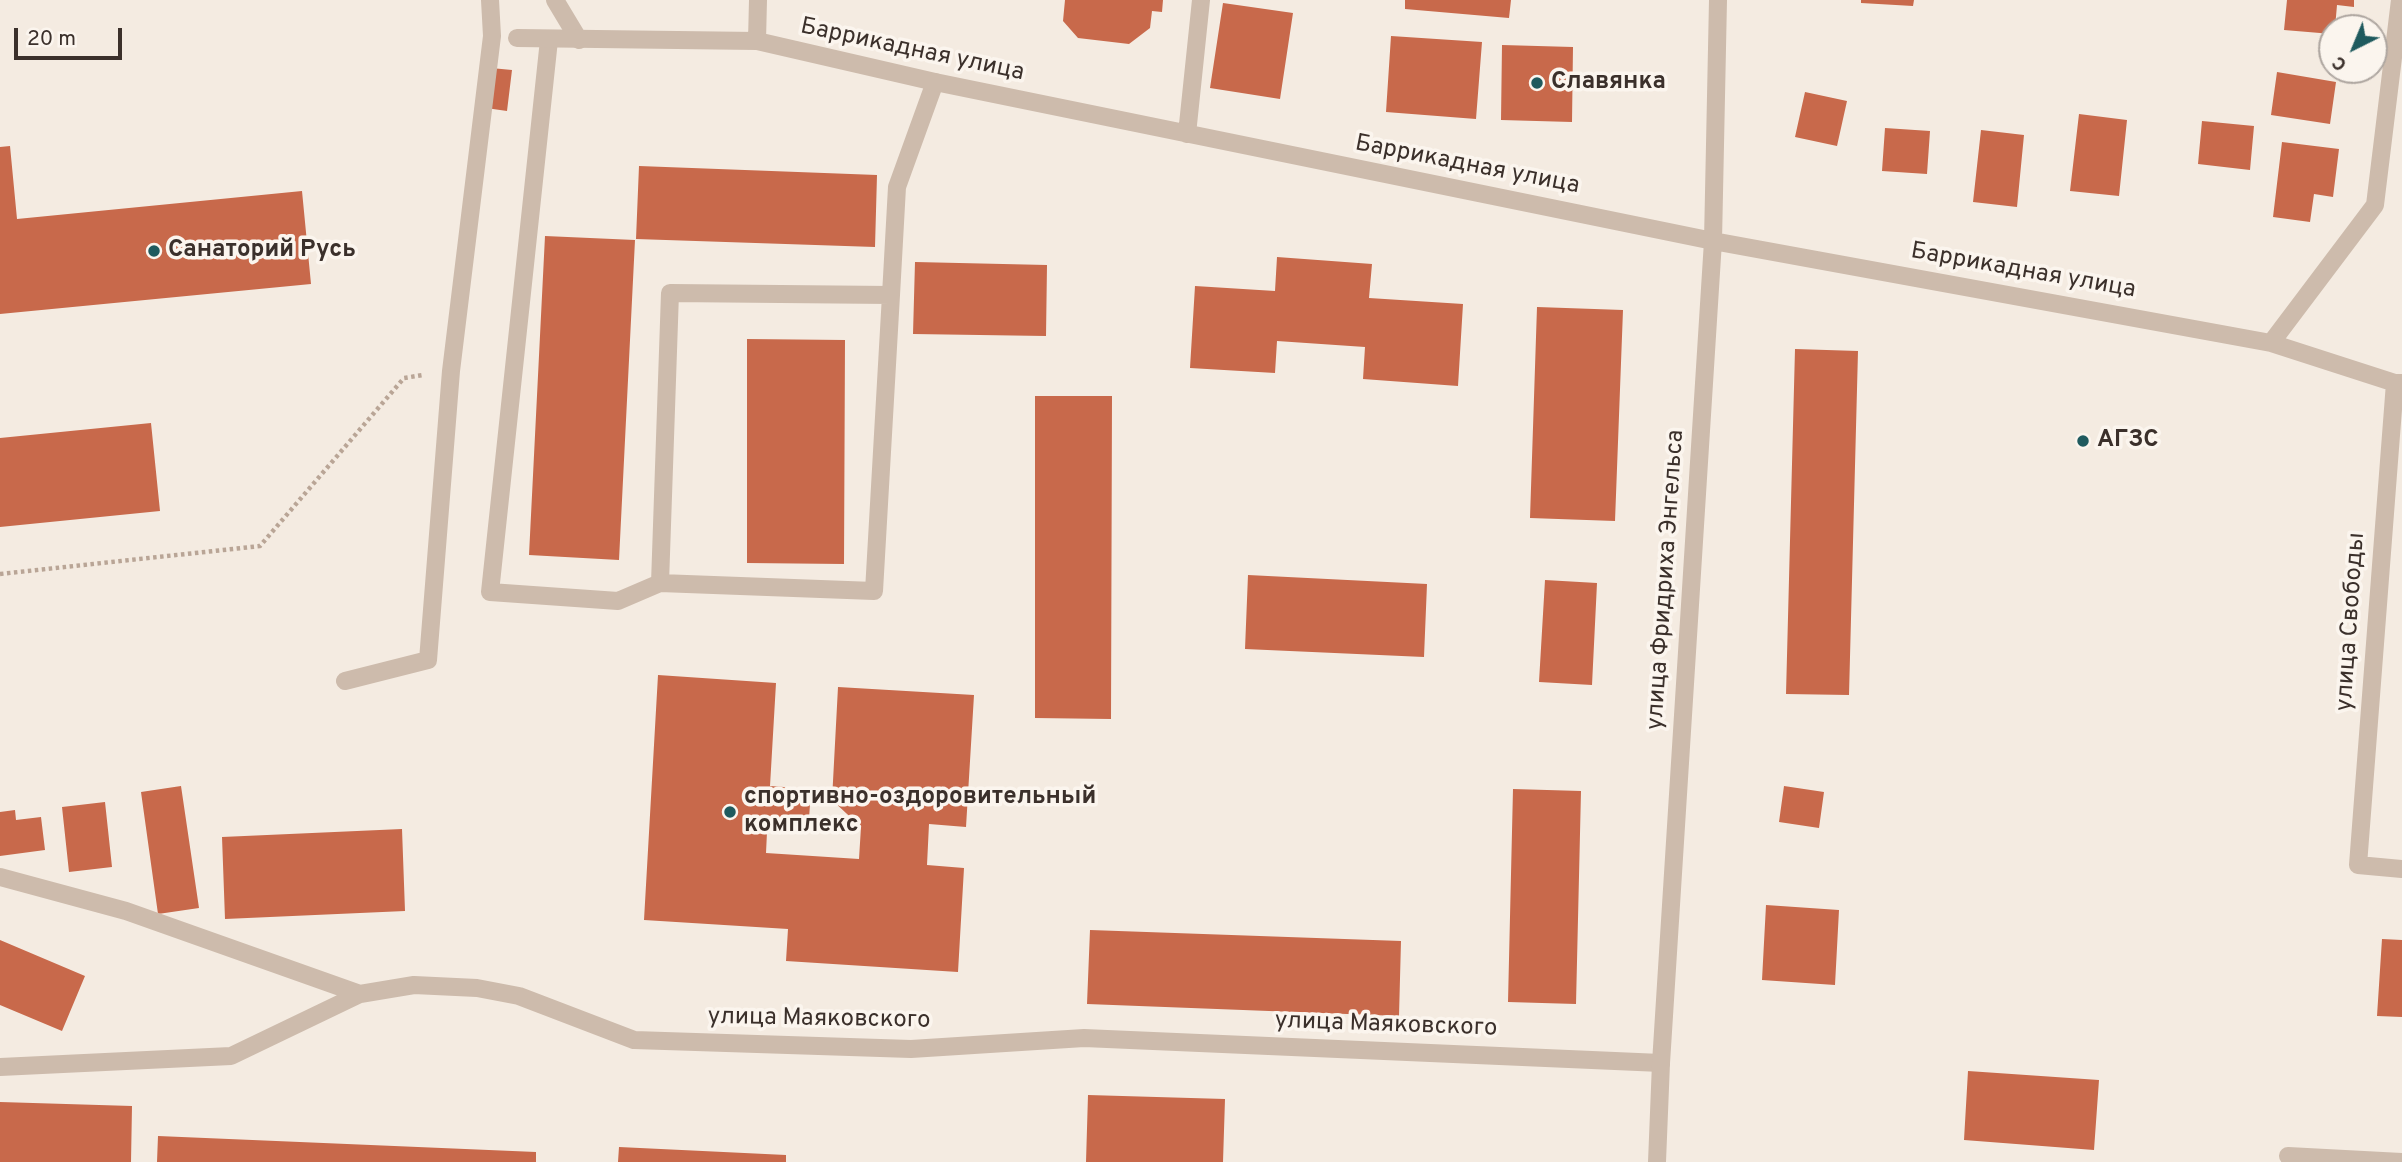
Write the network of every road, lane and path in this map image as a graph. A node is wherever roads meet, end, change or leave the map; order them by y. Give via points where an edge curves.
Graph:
1 (490, 0) edge
2 (555, 0) edge
3 (758, 0) edge
4 (1201, 0) edge
5 (1718, 0) edge
6 (2400, 0) edge
7 (492, 36) junction
8 (550, 40) junction
9 (579, 40) junction
10 (757, 41) junction
11 (936, 82) junction
12 (1187, 134) junction
13 (1713, 240) junction
14 (891, 295) junction
15 (2271, 343) junction
16 (451, 371) junction
17 (2399, 383) edge
18 (0, 574) edge
19 (660, 583) junction
20 (345, 681) dead end
21 (2402, 869) edge
22 (0, 877) edge
23 (360, 994) junction
24 (1661, 1063) junction
25 (0, 1067) edge
26 (2288, 1156) dead end
27 (2402, 1161) edge
28 (1657, 1162) edge

1 - 7 street
2 - 9 street
3 - 10 street
4 - 12 street
5 - 13 street, улица Фридриха Энгельса
6 - 15 street via 2375,205
7 - 8 street, Баррикадная улица
7 - 16 street
8 - 9 street, Баррикадная улица
8 - 19 street via 490,593 618,601
9 - 10 street, Баррикадная улица
10 - 11 street, Баррикадная улица
11 - 12 street, Баррикадная улица
11 - 14 street via 897,187
12 - 13 street, Баррикадная улица
13 - 15 street, Баррикадная улица
13 - 24 street, улица Фридриха Энгельса
14 - 19 street via 874,591
14 - 19 street via 670,293
15 - 17 street, Баррикадная улица
16 - 18 path via 404,378 260,546
16 - 20 street via 428,660
17 - 21 street, улица Свободы via 2358,865
22 - 23 street via 126,911
23 - 24 street, улица Маяковского via 414,985 477,988 519,996 634,1041 911,1049 1084,1038
23 - 25 street, улица Маяковского via 231,1056
24 - 28 street, улица Фридриха Энгельса
26 - 27 street

